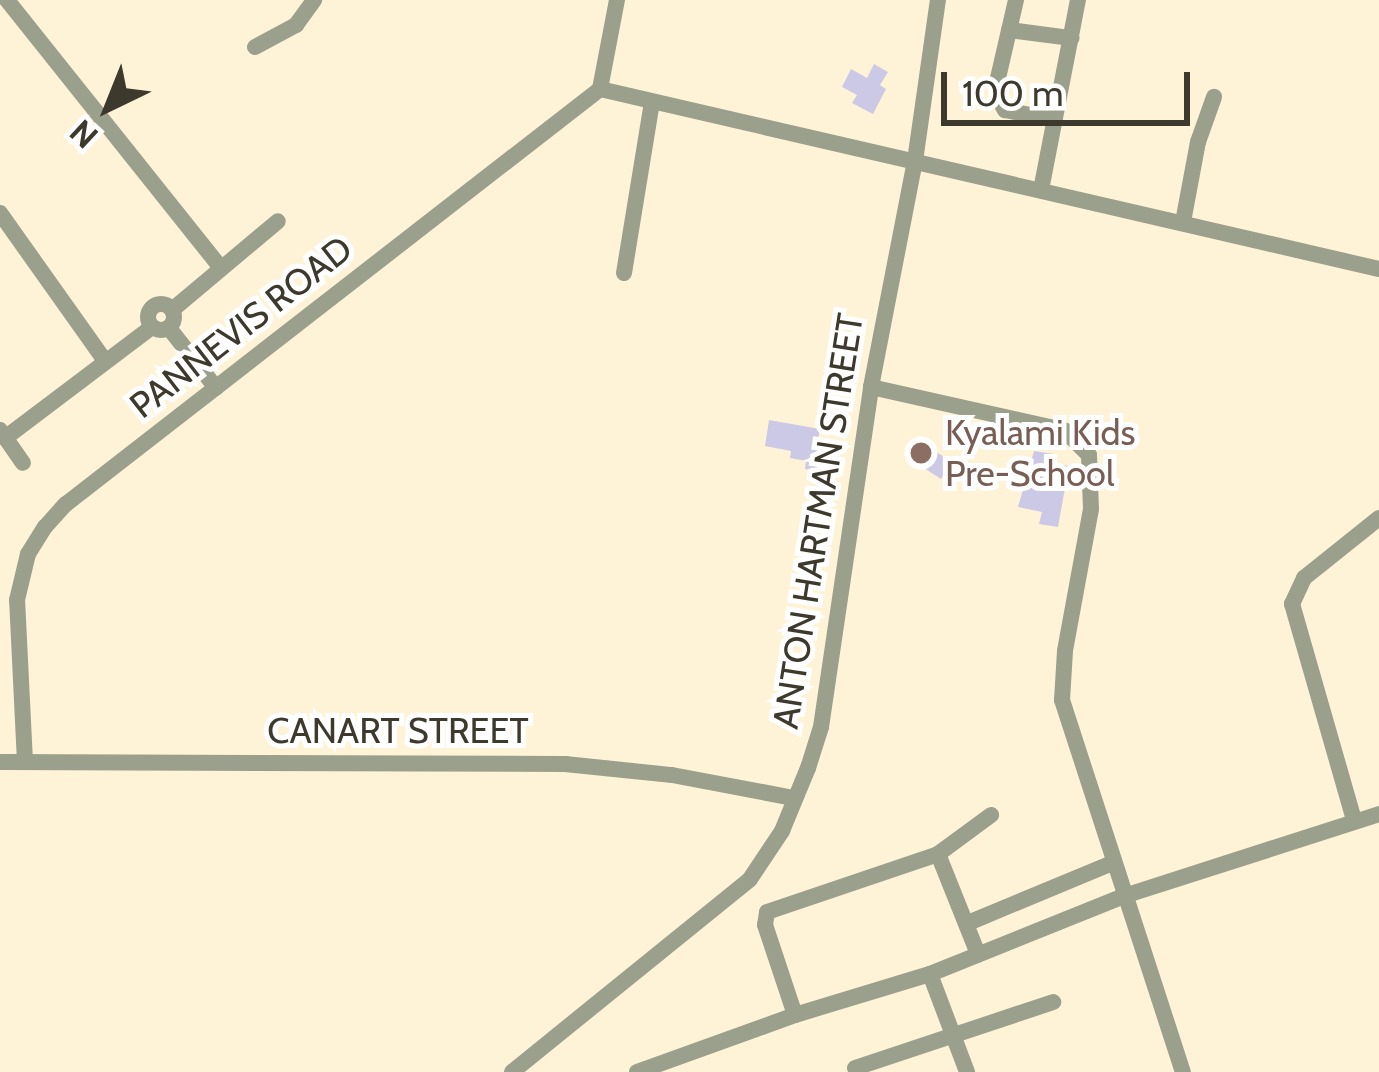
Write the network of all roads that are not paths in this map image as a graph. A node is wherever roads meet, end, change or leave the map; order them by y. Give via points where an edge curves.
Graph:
1 (7, 0) edge
2 (314, 0) edge
3 (617, 0) edge
4 (938, 0) edge
5 (1016, 0) edge
6 (1078, 0) edge
7 (1009, 31) junction
8 (1071, 38) junction
9 (255, 47) dead end
10 (600, 89) junction
11 (1214, 97) dead end
12 (652, 102) junction
13 (1054, 120) junction
14 (915, 161) junction
15 (1041, 190) junction
16 (0, 213) edge
17 (278, 221) dead end
18 (1183, 222) junction
19 (220, 267) junction
20 (1379, 269) edge
21 (624, 273) dead end
22 (164, 321) junction
23 (104, 361) junction
24 (871, 387) junction
25 (216, 388) junction
26 (3, 434) edge
27 (23, 464) dead end
28 (1379, 518) edge
29 (0, 762) edge
30 (26, 762) junction
31 (794, 798) junction
32 (1379, 814) edge
33 (991, 815) dead end
34 (1354, 820) junction
35 (938, 854) junction
36 (1112, 863) junction
37 (1124, 896) junction
38 (968, 923) junction
39 (979, 954) junction
40 (930, 974) junction
41 (1053, 1001) dead end
42 (794, 1015) junction
43 (956, 1033) junction
44 (855, 1068) dead end
45 (512, 1072) edge
46 (637, 1072) edge
47 (968, 1072) edge
48 (1183, 1072) edge

1 - 19 street
2 - 9 street via 296,25
3 - 10 street
4 - 14 street, ANTON HARTMAN STREET
5 - 7 street
6 - 8 street
7 - 8 street
7 - 13 street via 1001,105
8 - 13 street
10 - 12 street
10 - 25 street, PANNEVIS ROAD
11 - 18 street
12 - 14 street
12 - 21 street
13 - 15 street
14 - 15 street
14 - 24 street, ANTON HARTMAN STREET
15 - 18 street
16 - 23 street
17 - 19 street
18 - 20 street
19 - 22 street
22 - 23 street
22 - 25 street
23 - 26 street
24 - 31 street, ANTON HARTMAN STREET via 821,727
24 - 36 street via 1074,435 1092,464 1062,700
25 - 30 street, PANNEVIS ROAD via 66,504 28,554 17,600
26 - 27 street
28 - 34 street via 1304,578 1292,604
29 - 30 street, CANART STREET
30 - 31 street, CANART STREET via 565,764
31 - 45 street, ANTON HARTMAN STREET via 782,831 736,892
32 - 34 street
33 - 35 street
34 - 37 street
35 - 38 street
35 - 42 street via 767,912
36 - 37 street
36 - 38 street
37 - 39 street
37 - 48 street
38 - 39 street
39 - 40 street
40 - 42 street
40 - 43 street
41 - 43 street
42 - 46 street
43 - 44 street
43 - 47 street

